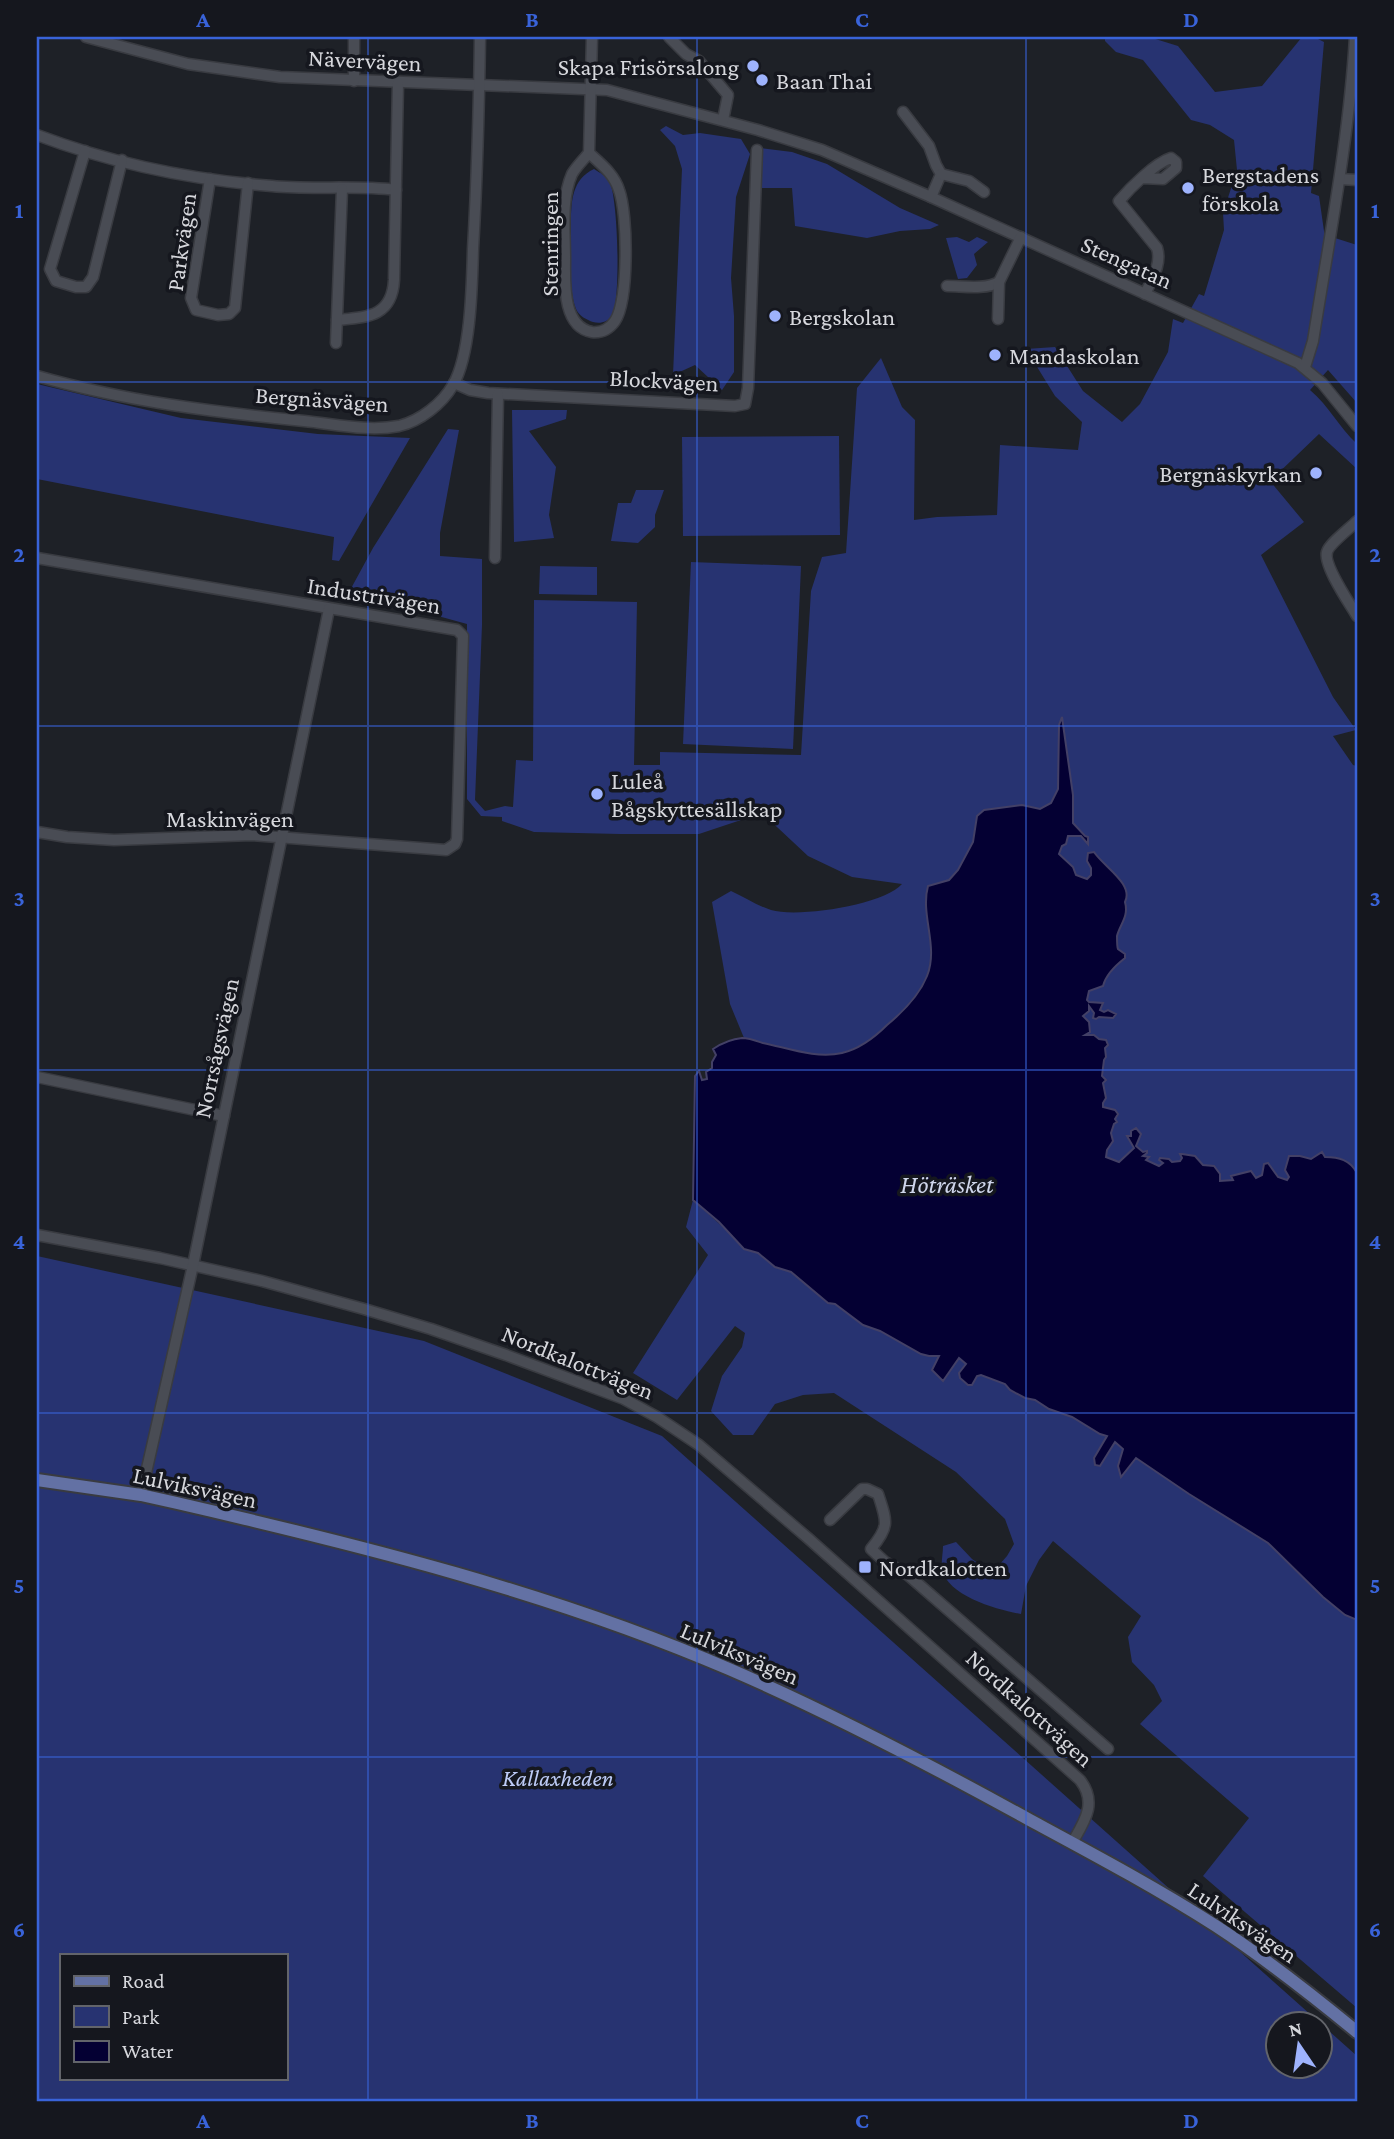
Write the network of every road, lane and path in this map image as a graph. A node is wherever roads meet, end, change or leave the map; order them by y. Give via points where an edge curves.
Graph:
1 (86, 37) edge
2 (354, 37) edge
3 (480, 37) edge
4 (592, 37) edge
5 (669, 37) edge
6 (1355, 37) edge
7 (354, 81) junction
8 (398, 83) junction
9 (479, 84) junction
10 (590, 89) junction
11 (903, 113) dead end
12 (723, 120) junction
13 (37, 135) edge
14 (757, 150) dead end
15 (85, 151) junction
16 (589, 153) junction
17 (122, 160) junction
18 (942, 174) junction
19 (1143, 178) dead end
20 (210, 179) junction
21 (1340, 179) junction
22 (1357, 180) edge
23 (248, 183) junction
24 (342, 189) junction
25 (396, 190) junction
26 (984, 192) dead end
27 (931, 197) junction
28 (1021, 237) junction
29 (999, 282) junction
30 (947, 286) dead end
31 (1146, 294) junction
32 (998, 319) dead end
33 (337, 320) junction
34 (336, 343) dead end
35 (1305, 367) junction
36 (37, 376) edge
37 (454, 383) junction
38 (498, 394) junction
39 (1357, 426) edge
40 (1357, 521) edge
41 (37, 558) edge
42 (495, 558) dead end
43 (329, 609) junction
44 (1357, 616) edge
45 (37, 832) edge
46 (281, 837) junction
47 (423, 849) joint
48 (37, 1077) edge
49 (223, 1116) junction
50 (37, 1236) edge
51 (193, 1265) junction
52 (37, 1480) edge
53 (141, 1495) junction
54 (830, 1520) dead end
55 (1108, 1749) dead end
56 (1072, 1843) junction
57 (1357, 2032) edge

1 - 7 street, Nävervägen via 188,64 280,78
2 - 7 street
3 - 9 street, Bergnäsvägen
4 - 10 street
5 - 12 street via 699,61 728,95
6 - 21 street
7 - 8 street, Nävervägen
8 - 9 street, Nävervägen
8 - 25 street
9 - 10 street, Stengatan
9 - 37 street, Bergnäsvägen via 471,302
10 - 12 street, Stengatan
10 - 16 street
11 - 18 street via 929,146
12 - 27 street, Stengatan via 822,150
13 - 15 street, Parkvägen
14 - 38 street, Blockvägen via 745,404
15 - 17 street, Parkvägen
15 - 17 street via 50,269 56,281 76,288 86,287 93,277
16 - 16 street, Stenringen via 620,190 625,224 621,309 609,328 594,332 574,320 565,281 567,192 573,173
17 - 20 street, Parkvägen
18 - 26 street via 969,181
18 - 27 street
19 - 31 street via 1119,201 1159,253
20 - 23 street, Parkvägen
20 - 23 street, Parkvägen via 191,298 196,310 218,315 235,308
21 - 22 street
21 - 35 street
23 - 24 street, Parkvägen
24 - 25 street, Parkvägen
24 - 33 street
25 - 33 street via 391,298 377,313
27 - 28 street, Stengatan
28 - 29 street
28 - 31 street, Stengatan
29 - 30 street
29 - 32 street
31 - 35 street, Stengatan
33 - 34 street
35 - 39 street
36 - 37 street, Bergnäsvägen via 163,405 374,428 419,418
37 - 38 street, Blockvägen
38 - 42 street
40 - 44 street via 1326,555
41 - 43 street, Industrivägen
43 - 46 street, Norrsågsvägen
43 - 47 street, Industrivägen via 457,630 463,636 457,839 446,850
45 - 46 street, Maskinvägen via 114,840
46 - 47 street, Maskinvägen
46 - 49 street, Norrsågsvägen
48 - 49 street
49 - 51 street, Norrsågsvägen
50 - 51 street, Nordkalottvägen
51 - 53 street, Norrsågsvägen
51 - 56 street, Nordkalottvägen via 351,1306 506,1355 624,1399 699,1444 1080,1780 1090,1807
52 - 53 main road, Lulviksvägen
53 - 56 main road, Lulviksvägen via 399,1556 618,1626 833,1716
54 - 55 street via 862,1489 878,1494 885,1528 870,1549 908,1575
56 - 57 main road, Lulviksvägen via 1215,1926

